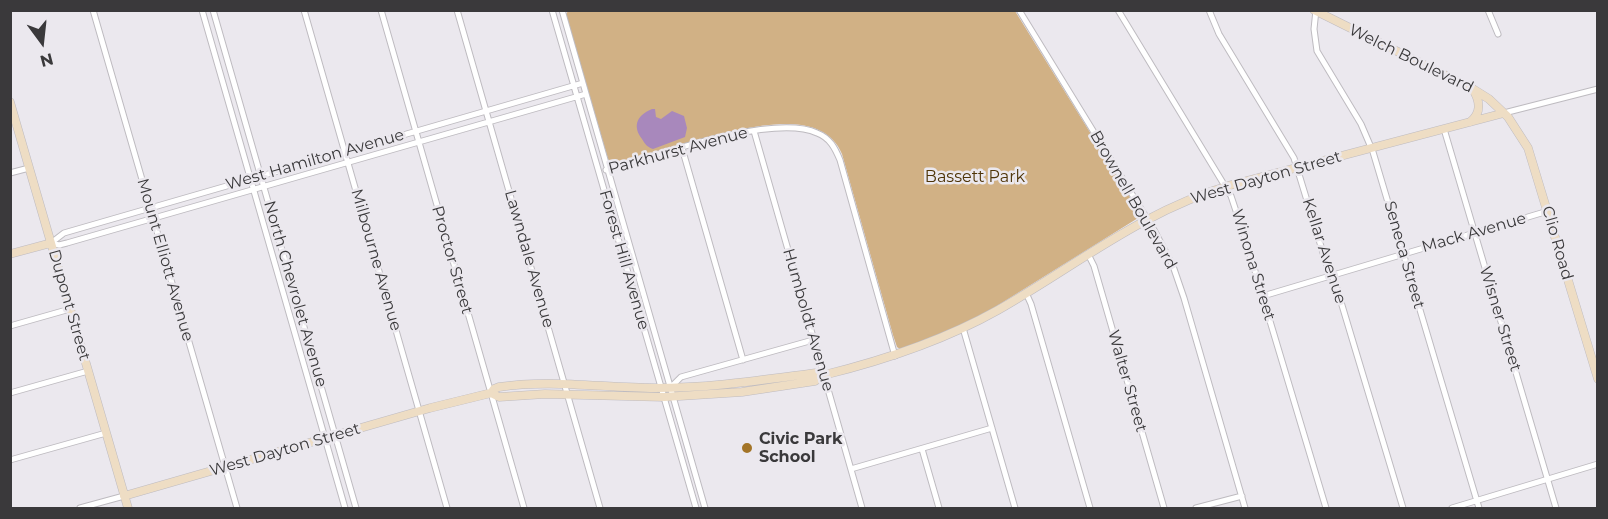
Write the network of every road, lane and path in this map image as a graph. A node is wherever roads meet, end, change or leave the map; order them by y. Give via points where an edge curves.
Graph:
1 (93, 10) edge
2 (202, 10) edge
3 (213, 10) edge
4 (304, 10) edge
5 (381, 10) edge
6 (457, 10) edge
7 (562, 10) edge
8 (1019, 10) edge
9 (1118, 10) edge
10 (1209, 10) edge
11 (1488, 10) edge
12 (553, 11) edge
13 (1316, 11) edge
14 (1498, 34) dead end
15 (223, 45) junction
16 (213, 48) junction
17 (583, 83) junction
18 (574, 86) junction
19 (1470, 87) junction
20 (1598, 89) edge
21 (586, 94) junction
22 (578, 97) junction
23 (10, 102) edge
24 (486, 111) junction
25 (1504, 113) junction
26 (489, 122) junction
27 (1466, 123) junction
28 (1444, 129) junction
29 (416, 131) junction
30 (754, 131) junction
31 (419, 142) junction
32 (682, 148) junction
33 (1372, 148) junction
34 (345, 152) junction
35 (348, 162) junction
36 (29, 168) junction
37 (1298, 168) junction
38 (608, 169) junction
39 (599, 172) junction
40 (10, 173) edge
41 (260, 176) junction
42 (250, 179) junction
43 (1227, 186) junction
44 (264, 187) junction
45 (253, 190) junction
46 (150, 208) junction
47 (1548, 212) junction
48 (1147, 218) junction
49 (153, 219) junction
50 (1474, 233) junction
51 (51, 243) junction
52 (10, 254) edge
53 (1088, 254) junction
54 (1404, 254) junction
55 (1332, 275) junction
56 (639, 277) junction
57 (630, 279) junction
58 (1026, 293) junction
59 (1263, 296) junction
60 (70, 309) junction
61 (299, 309) junction
62 (288, 312) junction
63 (10, 326) edge
64 (963, 328) junction
65 (813, 340) junction
66 (659, 345) junction
67 (649, 348) junction
68 (895, 356) junction
69 (743, 360) junction
70 (88, 371) junction
71 (824, 375) junction
72 (1598, 379) edge
73 (565, 384) junction
74 (671, 387) junction
75 (753, 387) junction
76 (661, 388) junction
77 (10, 393) edge
78 (491, 393) junction
79 (568, 394) junction
80 (664, 397) junction
81 (673, 397) junction
82 (420, 411) junction
83 (992, 428) junction
84 (106, 434) junction
85 (336, 435) junction
86 (325, 439) junction
87 (922, 449) junction
88 (10, 460) edge
89 (1598, 464) edge
90 (225, 467) junction
91 (851, 469) junction
92 (694, 472) junction
93 (686, 474) junction
94 (1547, 479) junction
95 (124, 496) junction
96 (1242, 496) junction
97 (353, 499) junction
98 (343, 501) junction
99 (1477, 501) junction
100 (80, 508) edge
101 (128, 508) edge
102 (237, 508) edge
103 (345, 508) edge
104 (356, 508) edge
105 (447, 508) edge
106 (524, 508) edge
107 (600, 508) edge
108 (696, 508) edge
109 (705, 508) edge
110 (862, 508) edge
111 (939, 508) edge
112 (1015, 508) edge
113 (1090, 508) edge
114 (1164, 508) edge
115 (1196, 508) edge
116 (1245, 508) edge
117 (1326, 508) edge
118 (1403, 508) edge
119 (1452, 508) edge
120 (1479, 508) edge
121 (1556, 508) edge

1 - 46 street, Mount Elliott Avenue
2 - 16 street, North Chevrolet Avenue
3 - 15 street, North Chevrolet Avenue
4 - 34 street, Milbourne Avenue
5 - 29 street, Proctor Street
6 - 24 street, Lawndale Avenue
7 - 17 street, Forest Hill Avenue
8 - 48 street, Brownell Boulevard
9 - 43 street, Winona Street
10 - 37 street, Kellar Avenue
11 - 14 street
12 - 18 street, Forest Hill Avenue
13 - 19 street, Welch Boulevard
13 - 33 street, Seneca Street via 1317,51
15 - 16 street
15 - 41 street, North Chevrolet Avenue
16 - 42 street, North Chevrolet Avenue
17 - 18 street, West Hamilton Avenue
17 - 21 street, Forest Hill Avenue
18 - 22 street, Forest Hill Avenue
18 - 24 street, West Hamilton Avenue
19 - 25 street, Welch Boulevard
19 - 27 street via 1479,108
20 - 25 street, West Dayton Street
21 - 22 street, West Hamilton Avenue
21 - 38 street, Forest Hill Avenue
22 - 26 street, West Hamilton Avenue
22 - 39 street, Forest Hill Avenue
23 - 36 street, Dupont Street
24 - 26 street, Lawndale Avenue
24 - 29 street, West Hamilton Avenue
25 - 27 street, West Dayton Street
25 - 47 street, Clio Road via 1528,148
26 - 31 street, West Hamilton Avenue
26 - 73 street, Lawndale Avenue
27 - 28 street, West Dayton Street
28 - 33 street, West Dayton Street
28 - 50 street, Wisner Street
29 - 31 street, Proctor Street
29 - 34 street, West Hamilton Avenue
30 - 32 street, Parkhurst Avenue
30 - 65 street, Humboldt Avenue
30 - 68 street, Parkhurst Avenue via 802,129 817,132 833,145
31 - 35 street, West Hamilton Avenue
31 - 78 street, Proctor Street
32 - 38 street, Parkhurst Avenue
32 - 69 street
33 - 37 street, West Dayton Street
33 - 54 street, Seneca Street
34 - 35 street, Milbourne Avenue
34 - 41 street, West Hamilton Avenue
35 - 44 street, West Hamilton Avenue
35 - 82 street, Milbourne Avenue
36 - 40 street
36 - 51 street, Dupont Street
37 - 43 street, West Dayton Street
37 - 55 street, Kellar Avenue
38 - 39 street, Parkhurst Avenue
38 - 56 street, Forest Hill Avenue
39 - 57 street, Forest Hill Avenue
41 - 42 street, West Hamilton Avenue
41 - 44 street, North Chevrolet Avenue
42 - 45 street, North Chevrolet Avenue
42 - 46 street, West Hamilton Avenue
43 - 48 street, West Dayton Street
43 - 59 street, Winona Street
44 - 45 street, West Hamilton Avenue
44 - 61 street, North Chevrolet Avenue
45 - 49 street, West Hamilton Avenue
45 - 62 street, North Chevrolet Avenue
46 - 49 street, Mount Elliott Avenue
46 - 51 street, West Hamilton Avenue via 64,233
47 - 50 street, Mack Avenue
47 - 72 street, Clio Road
48 - 53 street, West Dayton Street
48 - 96 street, Brownell Boulevard via 1182,290
49 - 51 street, West Hamilton Avenue via 67,243
49 - 90 street, Mount Elliott Avenue
50 - 54 street, Mack Avenue
50 - 94 street, Wisner Street
51 - 52 street, West Hamilton Avenue
51 - 60 street, Dupont Street
53 - 58 street, West Dayton Street
53 - 114 street, Walter Street
54 - 55 street, Mack Avenue
54 - 99 street, Seneca Street
55 - 59 street, Mack Avenue
55 - 118 street, Kellar Avenue
56 - 57 street
56 - 66 street, Forest Hill Avenue
57 - 67 street, Forest Hill Avenue
58 - 64 street, West Dayton Street
58 - 113 street
59 - 117 street, Winona Street
60 - 63 street
60 - 70 street, Dupont Street
61 - 62 street
61 - 85 street, North Chevrolet Avenue
62 - 86 street, North Chevrolet Avenue
64 - 68 street, West Dayton Street
64 - 83 street
65 - 69 street
65 - 71 street, Humboldt Avenue
66 - 67 street
66 - 74 street, Forest Hill Avenue
67 - 76 street, Forest Hill Avenue
68 - 71 street, West Dayton Street
69 - 74 street via 681,377
70 - 77 street
70 - 84 street, Dupont Street
71 - 75 street, West Dayton Street via 815,381
71 - 91 street, Humboldt Avenue
73 - 76 street, West Dayton Street
73 - 78 street, West Dayton Street via 502,386
73 - 79 street, Lawndale Avenue
74 - 75 street, West Dayton Street
74 - 76 street, West Dayton Street
74 - 80 street
74 - 81 street, Forest Hill Avenue
75 - 81 street, West Dayton Street
76 - 80 street, Forest Hill Avenue
78 - 79 street, West Dayton Street via 499,397
78 - 82 street, West Dayton Street
78 - 106 street, Proctor Street
79 - 80 street, West Dayton Street
79 - 107 street, Lawndale Avenue
80 - 81 street, West Dayton Street
80 - 93 street, Forest Hill Avenue
81 - 92 street, Forest Hill Avenue
82 - 85 street, West Dayton Street
82 - 105 street, Milbourne Avenue
83 - 87 street
83 - 112 street
84 - 88 street
84 - 95 street, Dupont Street
85 - 86 street, West Dayton Street
85 - 97 street, North Chevrolet Avenue
86 - 90 street, West Dayton Street
86 - 98 street, North Chevrolet Avenue
87 - 91 street
87 - 111 street
89 - 94 street
90 - 95 street, West Dayton Street
90 - 102 street, Mount Elliott Avenue
91 - 110 street, Humboldt Avenue
92 - 93 street
92 - 109 street, Forest Hill Avenue
93 - 108 street, Forest Hill Avenue
94 - 99 street
94 - 121 street, Wisner Street
95 - 100 street, West Dayton Street
95 - 101 street, Dupont Street
96 - 115 street
96 - 116 street, Brownell Boulevard
97 - 98 street
97 - 104 street, North Chevrolet Avenue
98 - 103 street, North Chevrolet Avenue
99 - 119 street
99 - 120 street, Seneca Street

